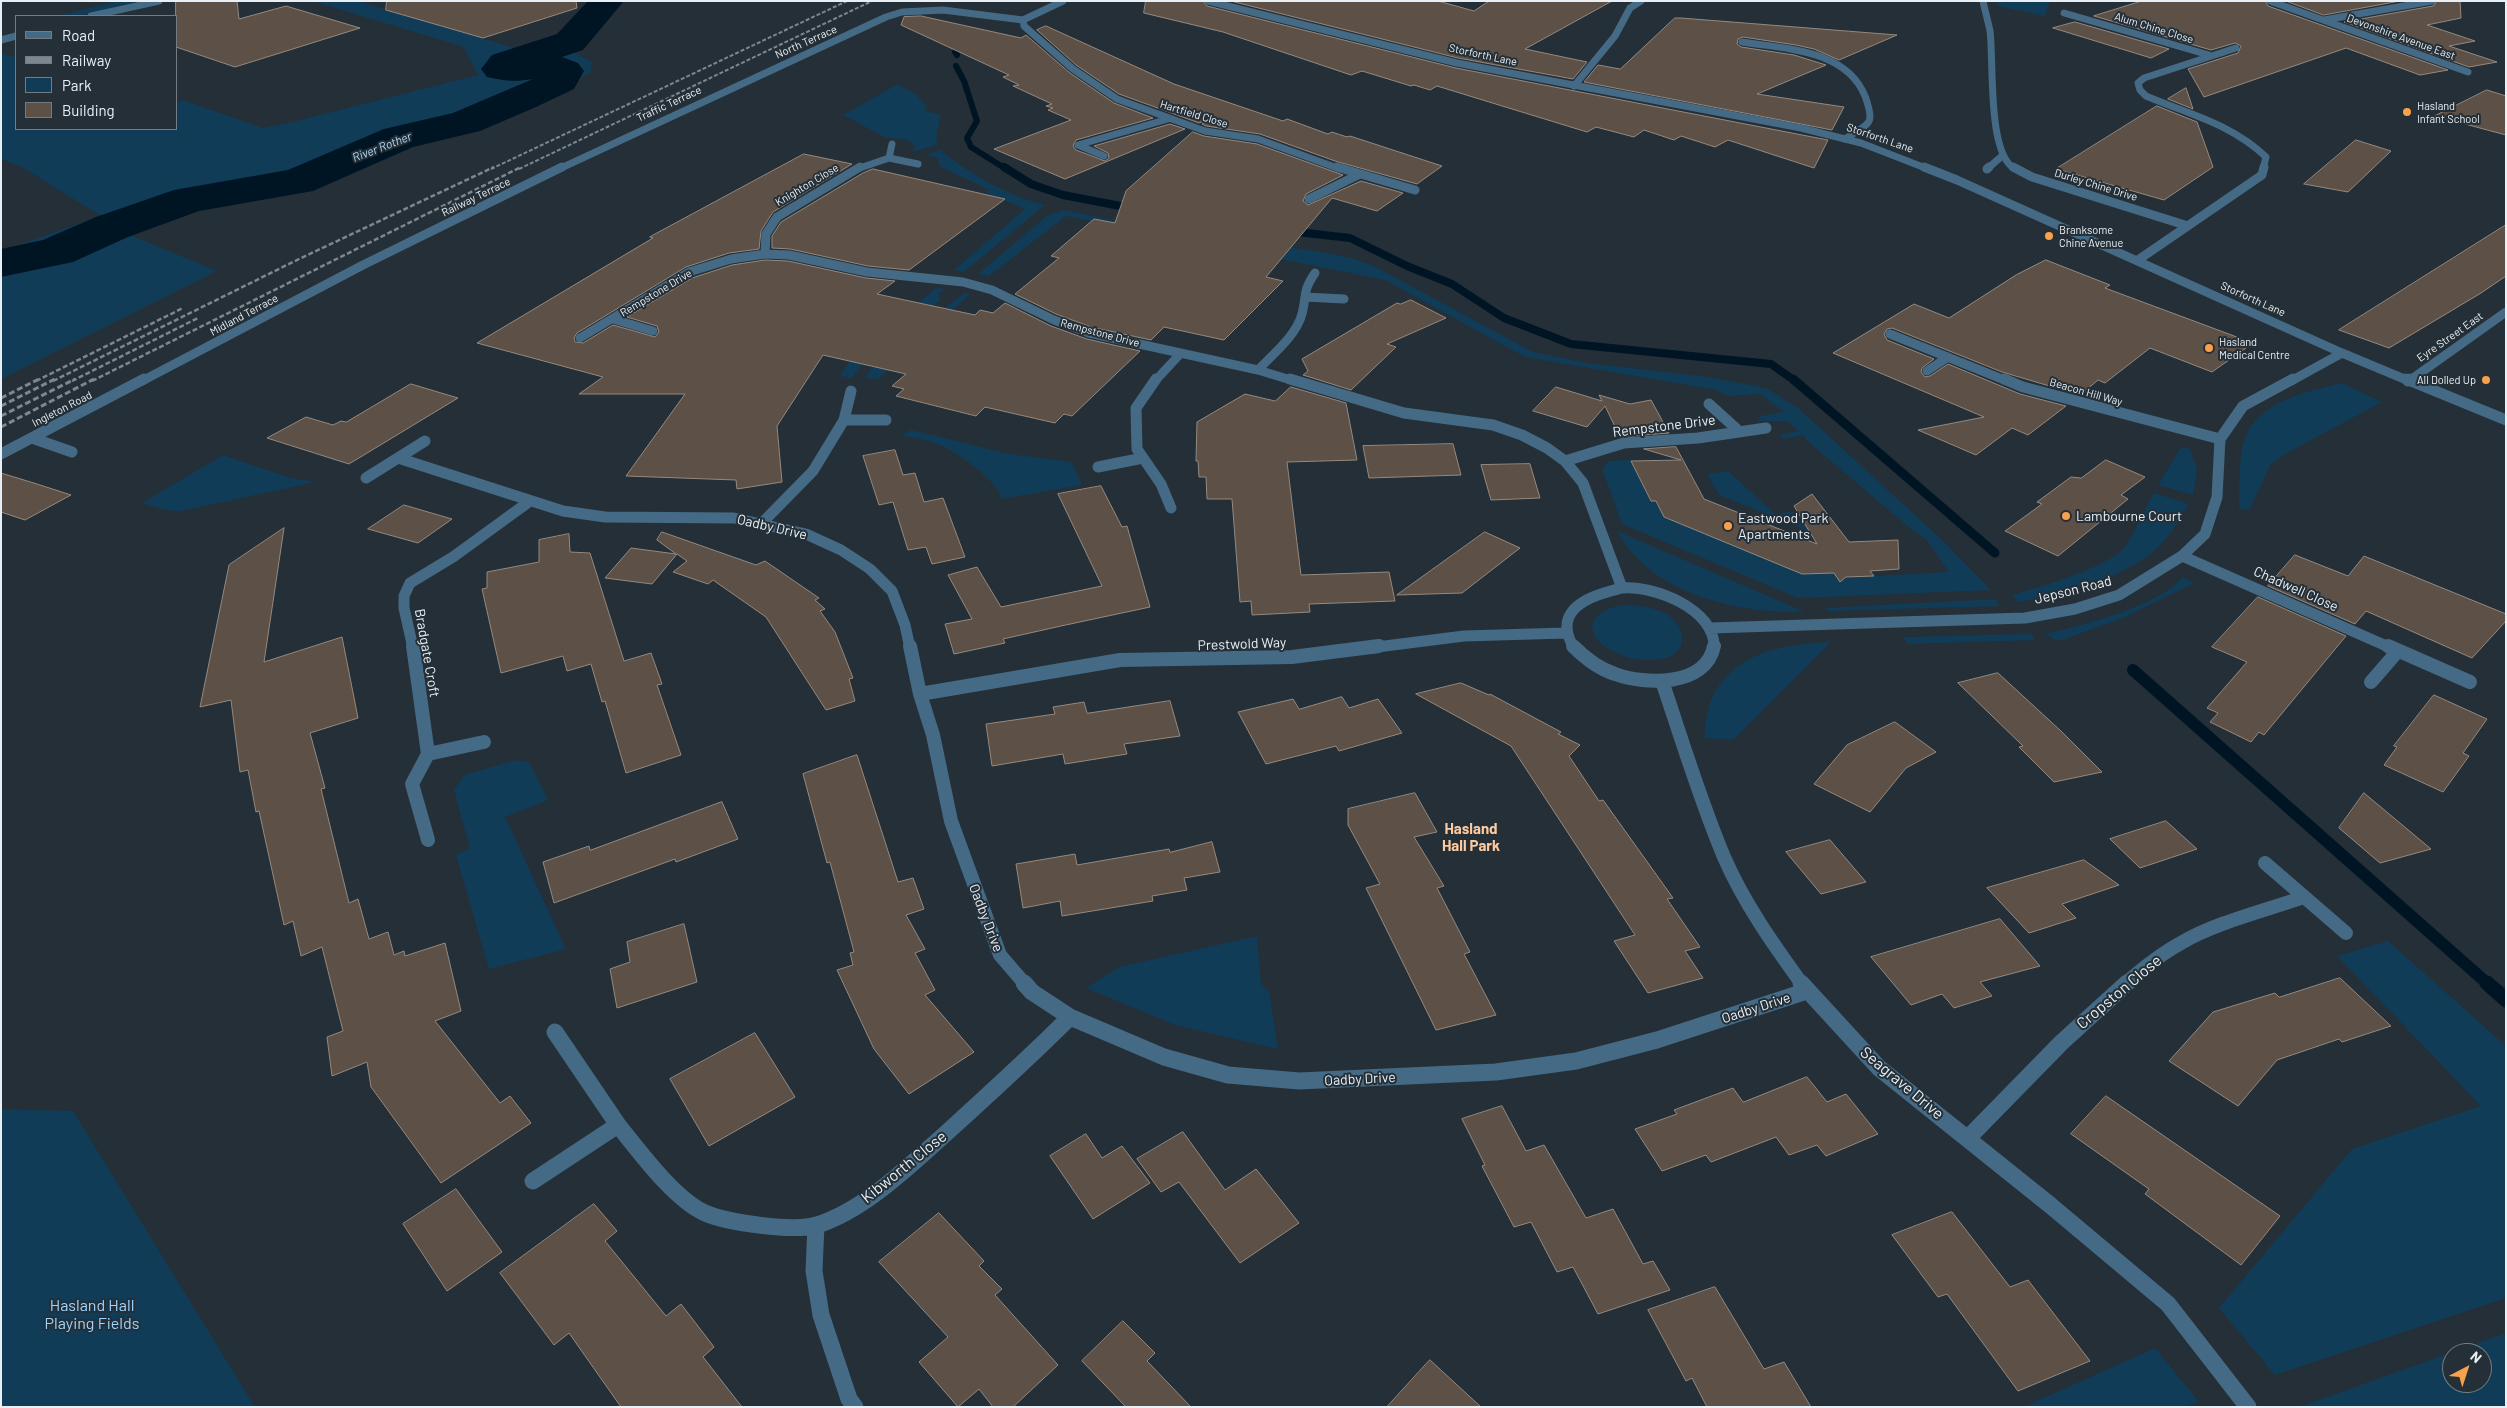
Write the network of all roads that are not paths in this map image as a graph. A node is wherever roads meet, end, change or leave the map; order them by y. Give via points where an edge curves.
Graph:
1 (159, 1) edge
2 (1063, 1) edge
3 (1208, 1) edge
4 (1641, 1) edge
5 (1983, 1) edge
6 (2270, 1) edge
7 (2432, 1) edge
8 (2064, 13) dead end
9 (96, 15) edge
10 (1023, 20) junction
11 (2323, 20) junction
12 (15, 36) edge
13 (1, 40) edge
14 (1784, 41) dead end
15 (1742, 42) dead end
16 (1778, 48) junction
17 (2236, 48) dead end
18 (2209, 56) junction
19 (2468, 72) dead end
20 (749, 79) joint
21 (1574, 86) junction
22 (1168, 119) junction
23 (1845, 138) junction
24 (892, 144) dead end
25 (599, 149) joint
26 (1104, 156) dead end
27 (2002, 156) junction
28 (889, 158) junction
29 (918, 164) dead end
30 (1987, 169) dead end
31 (1358, 175) junction
32 (1415, 190) dead end
33 (1308, 199) dead end
34 (2188, 226) junction
35 (765, 254) junction
36 (2138, 260) junction
37 (363, 265) joint
38 (1315, 273) dead end
39 (1305, 297) junction
40 (1344, 299) dead end
41 (2506, 312) edge
42 (613, 319) junction
43 (654, 331) dead end
44 (1890, 334) dead end
45 (580, 338) dead end
46 (1181, 353) junction
47 (2342, 353) junction
48 (1948, 357) junction
49 (1258, 370) junction
50 (1927, 372) dead end
51 (2408, 381) junction
52 (135, 385) joint
53 (851, 391) dead end
54 (1709, 404) dead end
55 (844, 420) junction
56 (886, 420) dead end
57 (2506, 420) edge
58 (1766, 428) dead end
59 (1740, 432) junction
60 (32, 438) junction
61 (2220, 439) junction
62 (425, 441) dead end
63 (72, 452) dead end
64 (1, 454) edge
65 (398, 458) junction
66 (1143, 458) junction
67 (1564, 461) junction
68 (1098, 467) dead end
69 (366, 478) dead end
70 (530, 501) junction
71 (1171, 508) dead end
72 (762, 523) junction
73 (2182, 556) junction
74 (1622, 588) junction
75 (1711, 628) junction
76 (1566, 633) junction
77 (2397, 652) junction
78 (1662, 681) junction
79 (2371, 682) dead end
80 (2470, 682) dead end
81 (920, 694) junction
82 (484, 742) dead end
83 (428, 754) junction
84 (428, 840) dead end
85 (2265, 863) dead end
86 (2304, 897) junction
87 (2346, 933) dead end
88 (1807, 992) junction
89 (1070, 1017) junction
90 (555, 1032) dead end
91 (618, 1125) junction
92 (1968, 1138) junction
93 (533, 1181) dead end
94 (816, 1225) junction
95 (855, 1407) edge
96 (2248, 1407) edge

1 - 9 street
2 - 10 street
3 - 21 street, Storforth Lane via 1457,63
4 - 21 street via 1630,8 1615,36
5 - 27 street via 1990,32 1994,114
6 - 11 street, Devonshire Avenue East
7 - 11 street
8 - 18 street, Alum Chine Close
10 - 20 street, North Terrace via 922,10 902,12
10 - 22 street, Hartfield Close via 1030,33 1072,69 1117,99
11 - 19 street, Devonshire Avenue East
12 - 13 street
14 - 16 street
15 - 16 street
16 - 23 street via 1817,56 1854,75 1872,116 1870,122
17 - 18 street
18 - 34 street via 2144,78 2138,83 2140,90 2159,103 2226,127 2253,142 2266,157 2266,166 2262,175
20 - 25 street, Traffic Terrace
21 - 23 street, Storforth Lane
22 - 26 street via 1078,145
22 - 31 street, Hartfield Close via 1221,135 1266,142
23 - 36 street, Storforth Lane via 1948,177
24 - 28 street
25 - 37 street, Railway Terrace
27 - 30 street
27 - 34 street, Durley Chine Drive via 2010,166 2032,178
28 - 29 street, Knighton Close
28 - 35 street, Knighton Close via 858,168 776,217 764,236
31 - 32 street, Hartfield Close
31 - 33 street
34 - 36 street
35 - 42 street, Rempstone Drive via 731,259 689,272
35 - 46 street, Rempstone Drive via 867,272 963,282 992,290 1070,327
36 - 47 street, Storforth Lane
37 - 52 street, Midland Terrace
38 - 39 street via 1306,286
39 - 40 street
39 - 49 street via 1302,315 1292,333
41 - 51 street, Eyre Street East
42 - 43 street, Rempstone Drive
42 - 45 street, Rempstone Drive
44 - 48 street, Beacon Hill Way
46 - 49 street, Rempstone Drive
46 - 66 street via 1158,376 1136,408 1137,449
47 - 51 street, Storforth Lane
47 - 61 street via 2243,406
48 - 50 street
48 - 61 street, Beacon Hill Way via 2023,387
49 - 67 street, Rempstone Drive via 1404,413 1493,425 1522,435
51 - 57 street, Storforth Lane
52 - 60 street, Ingleton Road
53 - 55 street
54 - 59 street, Rempstone Drive
55 - 56 street
55 - 72 street via 813,471
58 - 59 street, Rempstone Drive
59 - 67 street, Rempstone Drive via 1624,443
60 - 63 street
60 - 64 street, Ingleton Road
61 - 73 street, Jepson Road via 2217,497 2205,534
62 - 65 street
65 - 69 street
65 - 70 street, Oadby Drive
66 - 68 street
66 - 71 street via 1161,484
67 - 74 street, Rempstone Drive via 1583,483
70 - 72 street, Oadby Drive via 563,511 605,517 734,518
70 - 83 street, Bradgate Croft via 453,557 410,583 404,596
72 - 81 street, Oadby Drive via 806,534 841,550 870,569 892,591 905,625
73 - 75 street, Jepson Road via 2119,595 2074,609 2024,618
73 - 77 street, Chadwell Close
74 - 75 street via 1649,591 1675,599 1697,612
74 - 76 street via 1597,592 1578,602 1567,617
75 - 78 street via 1714,650 1701,669 1684,678
76 - 78 street via 1574,649 1611,674
76 - 81 street, Prestwold Way via 1464,636 1292,657 1120,660
77 - 79 street
77 - 80 street, Chadwell Close
78 - 88 street, Seagrave Drive via 1725,859 1766,934
81 - 89 street, Oadby Drive via 933,735 951,821 1000,955 1032,992
82 - 83 street
83 - 84 street via 412,784
85 - 86 street
86 - 87 street
86 - 92 street, Cropston Close via 2182,942 2141,970 2062,1042
88 - 89 street, Oadby Drive via 1657,1040 1576,1061 1496,1072 1299,1082 1228,1075 1164,1057
88 - 92 street, Seagrave Drive via 1879,1068
89 - 94 street, Kibworth Close via 1011,1075 901,1173 859,1204
90 - 91 street, Kibworth Close
91 - 93 street
91 - 94 street, Kibworth Close via 670,1187 705,1214 762,1227
92 - 96 street, Seagrave Drive via 2168,1304
94 - 95 street via 814,1271 821,1315

